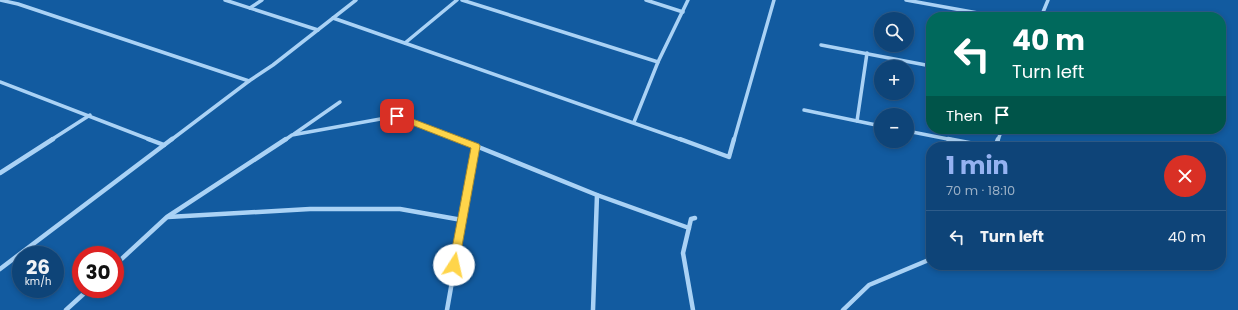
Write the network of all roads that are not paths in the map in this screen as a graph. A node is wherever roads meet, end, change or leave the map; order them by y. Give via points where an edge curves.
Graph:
1 (0, 0) edge
2 (225, 0) edge
3 (262, 0) edge
4 (356, 0) edge
5 (457, 0) edge
6 (462, 0) edge
7 (646, 0) edge
8 (688, 0) edge
9 (774, 0) edge
10 (906, 0) edge
11 (1048, 0) edge
12 (250, 8) junction
13 (682, 12) junction
14 (972, 12) edge
15 (1043, 12) edge
16 (333, 18) junction
17 (318, 30) junction
18 (405, 43) junction
19 (821, 44) dead end
20 (867, 53) junction
21 (658, 62) junction
22 (926, 65) edge
23 (249, 81) junction
24 (0, 82) edge
25 (340, 102) dead end
26 (804, 110) dead end
27 (90, 115) junction
28 (857, 121) junction
29 (634, 122) junction
30 (874, 125) edge
31 (914, 132) edge
32 (292, 135) junction
33 (964, 142) edge
34 (164, 145) junction
35 (476, 146) junction
36 (0, 173) edge
37 (597, 195) junction
38 (167, 217) junction
39 (695, 218) dead end
40 (462, 220) junction
41 (689, 228) junction
42 (124, 257) edge
43 (926, 261) edge
44 (0, 269) edge
45 (79, 298) edge
46 (66, 310) edge
47 (447, 310) edge
48 (593, 310) edge
49 (693, 310) edge
50 (843, 310) edge

1 - 23 street
2 - 12 street
3 - 12 street
4 - 16 street
5 - 18 street
6 - 21 street
7 - 13 street
8 - 13 street
9 - 29 street via 729,157
10 - 14 street
11 - 15 street
12 - 17 street
13 - 21 street
16 - 17 street
16 - 18 street
17 - 23 street
18 - 29 street
19 - 20 street
20 - 22 street
20 - 28 street
21 - 29 street
23 - 34 street
24 - 27 street
25 - 32 street
26 - 28 street
27 - 34 street
27 - 36 street
28 - 30 street
31 - 33 street
32 - 35 street via 397,116
32 - 38 street
34 - 44 street
35 - 37 street
35 - 40 street
37 - 41 street
37 - 48 street
38 - 40 street via 310,209 400,209
38 - 42 street
39 - 41 street via 692,219
40 - 47 street
41 - 49 street via 683,253
43 - 50 street via 869,285
45 - 46 street

